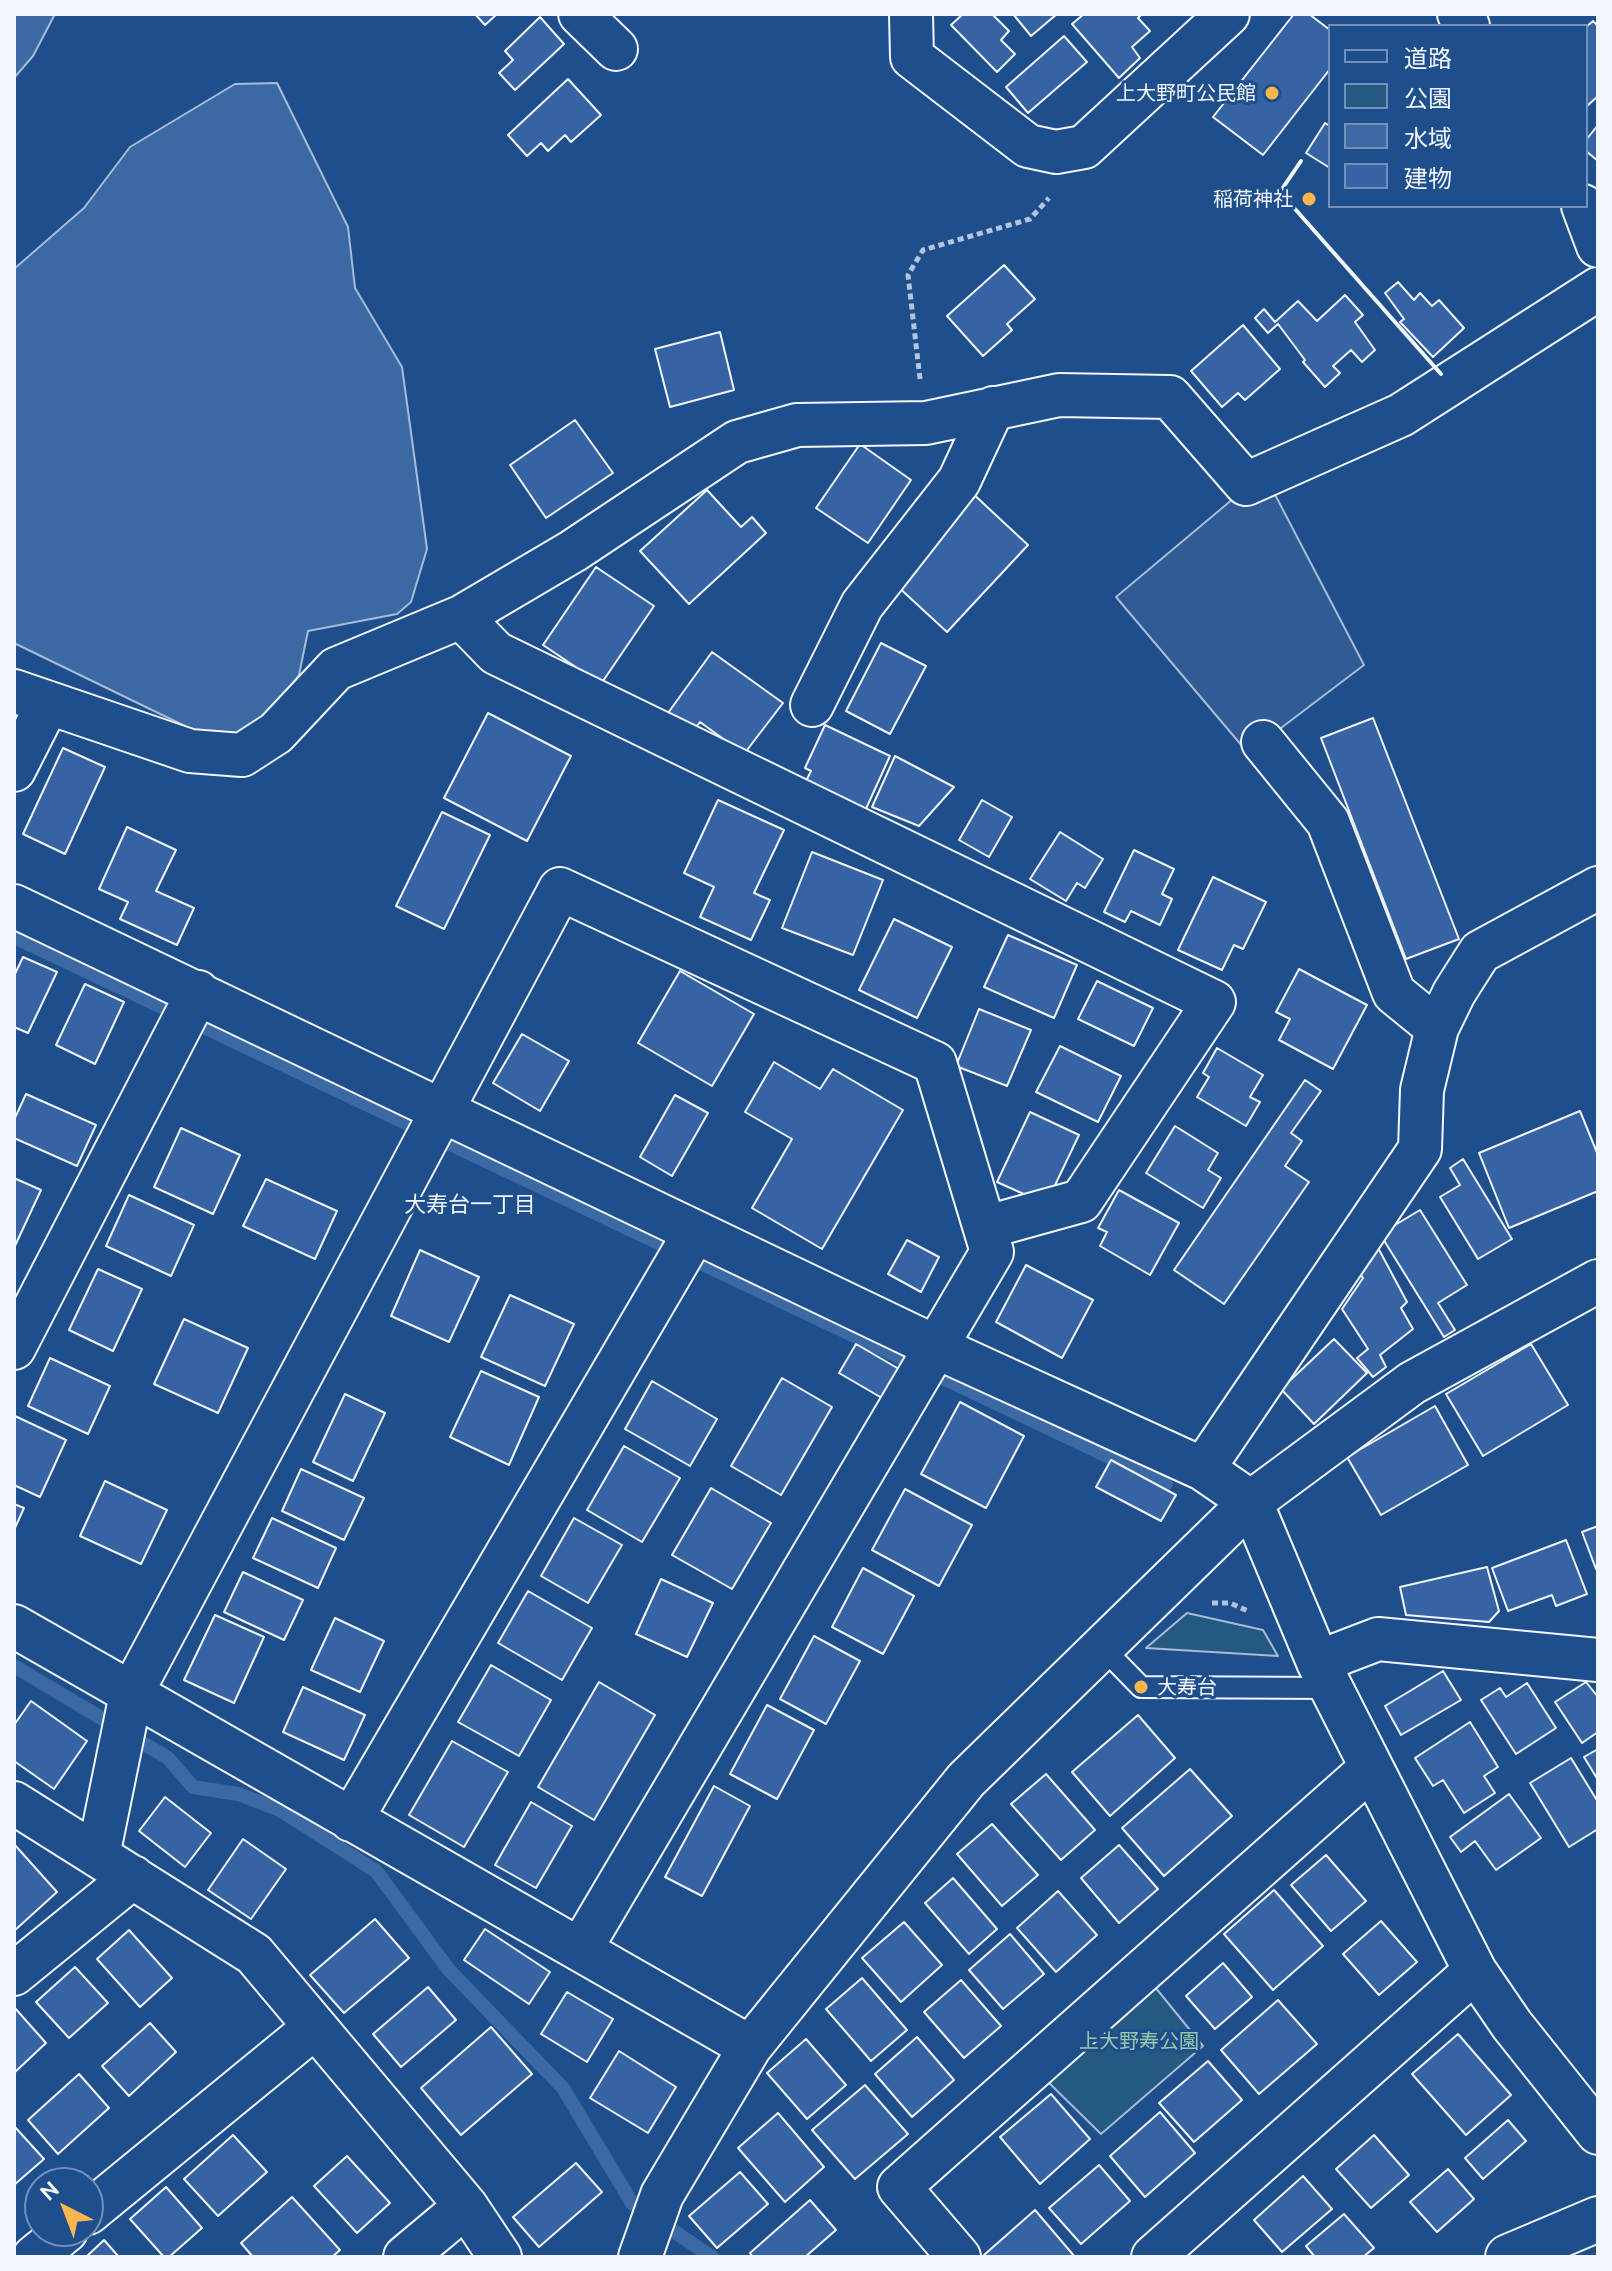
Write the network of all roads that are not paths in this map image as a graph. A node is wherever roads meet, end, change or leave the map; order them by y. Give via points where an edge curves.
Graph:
1 (580, 14) edge
2 (911, 14) edge
3 (1228, 14) edge
4 (616, 49) dead end
5 (1584, 208) edge
6 (1598, 246) edge
7 (1598, 289) edge
8 (993, 408) junction
9 (461, 617) junction
10 (30, 698) edge
11 (812, 705) dead end
12 (1263, 742) dead end
13 (14, 770) edge
14 (1598, 888) edge
15 (14, 906) edge
16 (198, 992) junction
17 (1437, 1028) junction
18 (444, 1113) junction
19 (987, 1227) junction
20 (695, 1232) junction
21 (1598, 1281) edge
22 (14, 1348) edge
23 (938, 1348) junction
24 (1203, 1469) junction
25 (1251, 1502) junction
26 (14, 1626) edge
27 (1102, 1647) junction
28 (1598, 1660) edge
29 (1324, 1675) junction
30 (131, 1694) junction
31 (1370, 1769) junction
32 (14, 1803) edge
33 (351, 1820) junction
34 (116, 1866) junction
35 (580, 1950) junction
36 (1475, 1971) junction
37 (14, 1974) edge
38 (315, 2027) junction
39 (750, 2047) junction
40 (1598, 2133) edge
41 (104, 2200) edge
42 (466, 2206) junction
43 (1598, 2219) edge
44 (405, 2257) edge
45 (500, 2257) edge
46 (640, 2257) edge
47 (959, 2257) edge
48 (1153, 2257) edge
49 (1508, 2257) edge

1 - 4 street
2 - 3 street via 912,57 1028,146 1056,152 1084,147
5 - 6 street
7 - 8 street via 1401,415 1246,484 1170,397 1059,395
8 - 9 street via 926,423 797,425 737,442 573,551
8 - 11 street via 959,481 862,605
9 - 10 street via 336,669 276,733 242,755 190,751
9 - 19 street via 496,653 1214,1002 1081,1201
10 - 13 street
12 - 17 street via 1328,822 1394,993
14 - 17 street via 1480,952
15 - 16 street
16 - 18 street
16 - 22 street
17 - 24 street via 1422,1090 1420,1149
18 - 19 street via 560,889 935,1063
18 - 20 street
18 - 30 street
19 - 23 street via 992,1252
20 - 23 street
20 - 33 street
21 - 25 street via 1412,1383
23 - 24 street
23 - 35 street
24 - 25 street
25 - 27 street
25 - 29 street
26 - 30 street
27 - 29 lane via 1141,1687
27 - 39 street via 966,1780
28 - 29 street via 1378,1639
29 - 31 street
30 - 33 street
30 - 34 street
31 - 36 street
31 - 47 street via 899,2187
32 - 34 street
33 - 35 street
34 - 37 street
34 - 38 street via 254,1954
35 - 39 street
36 - 40 street
36 - 48 street
38 - 41 street
38 - 42 street
39 - 46 street via 662,2195
42 - 44 street
42 - 45 street
43 - 49 street

